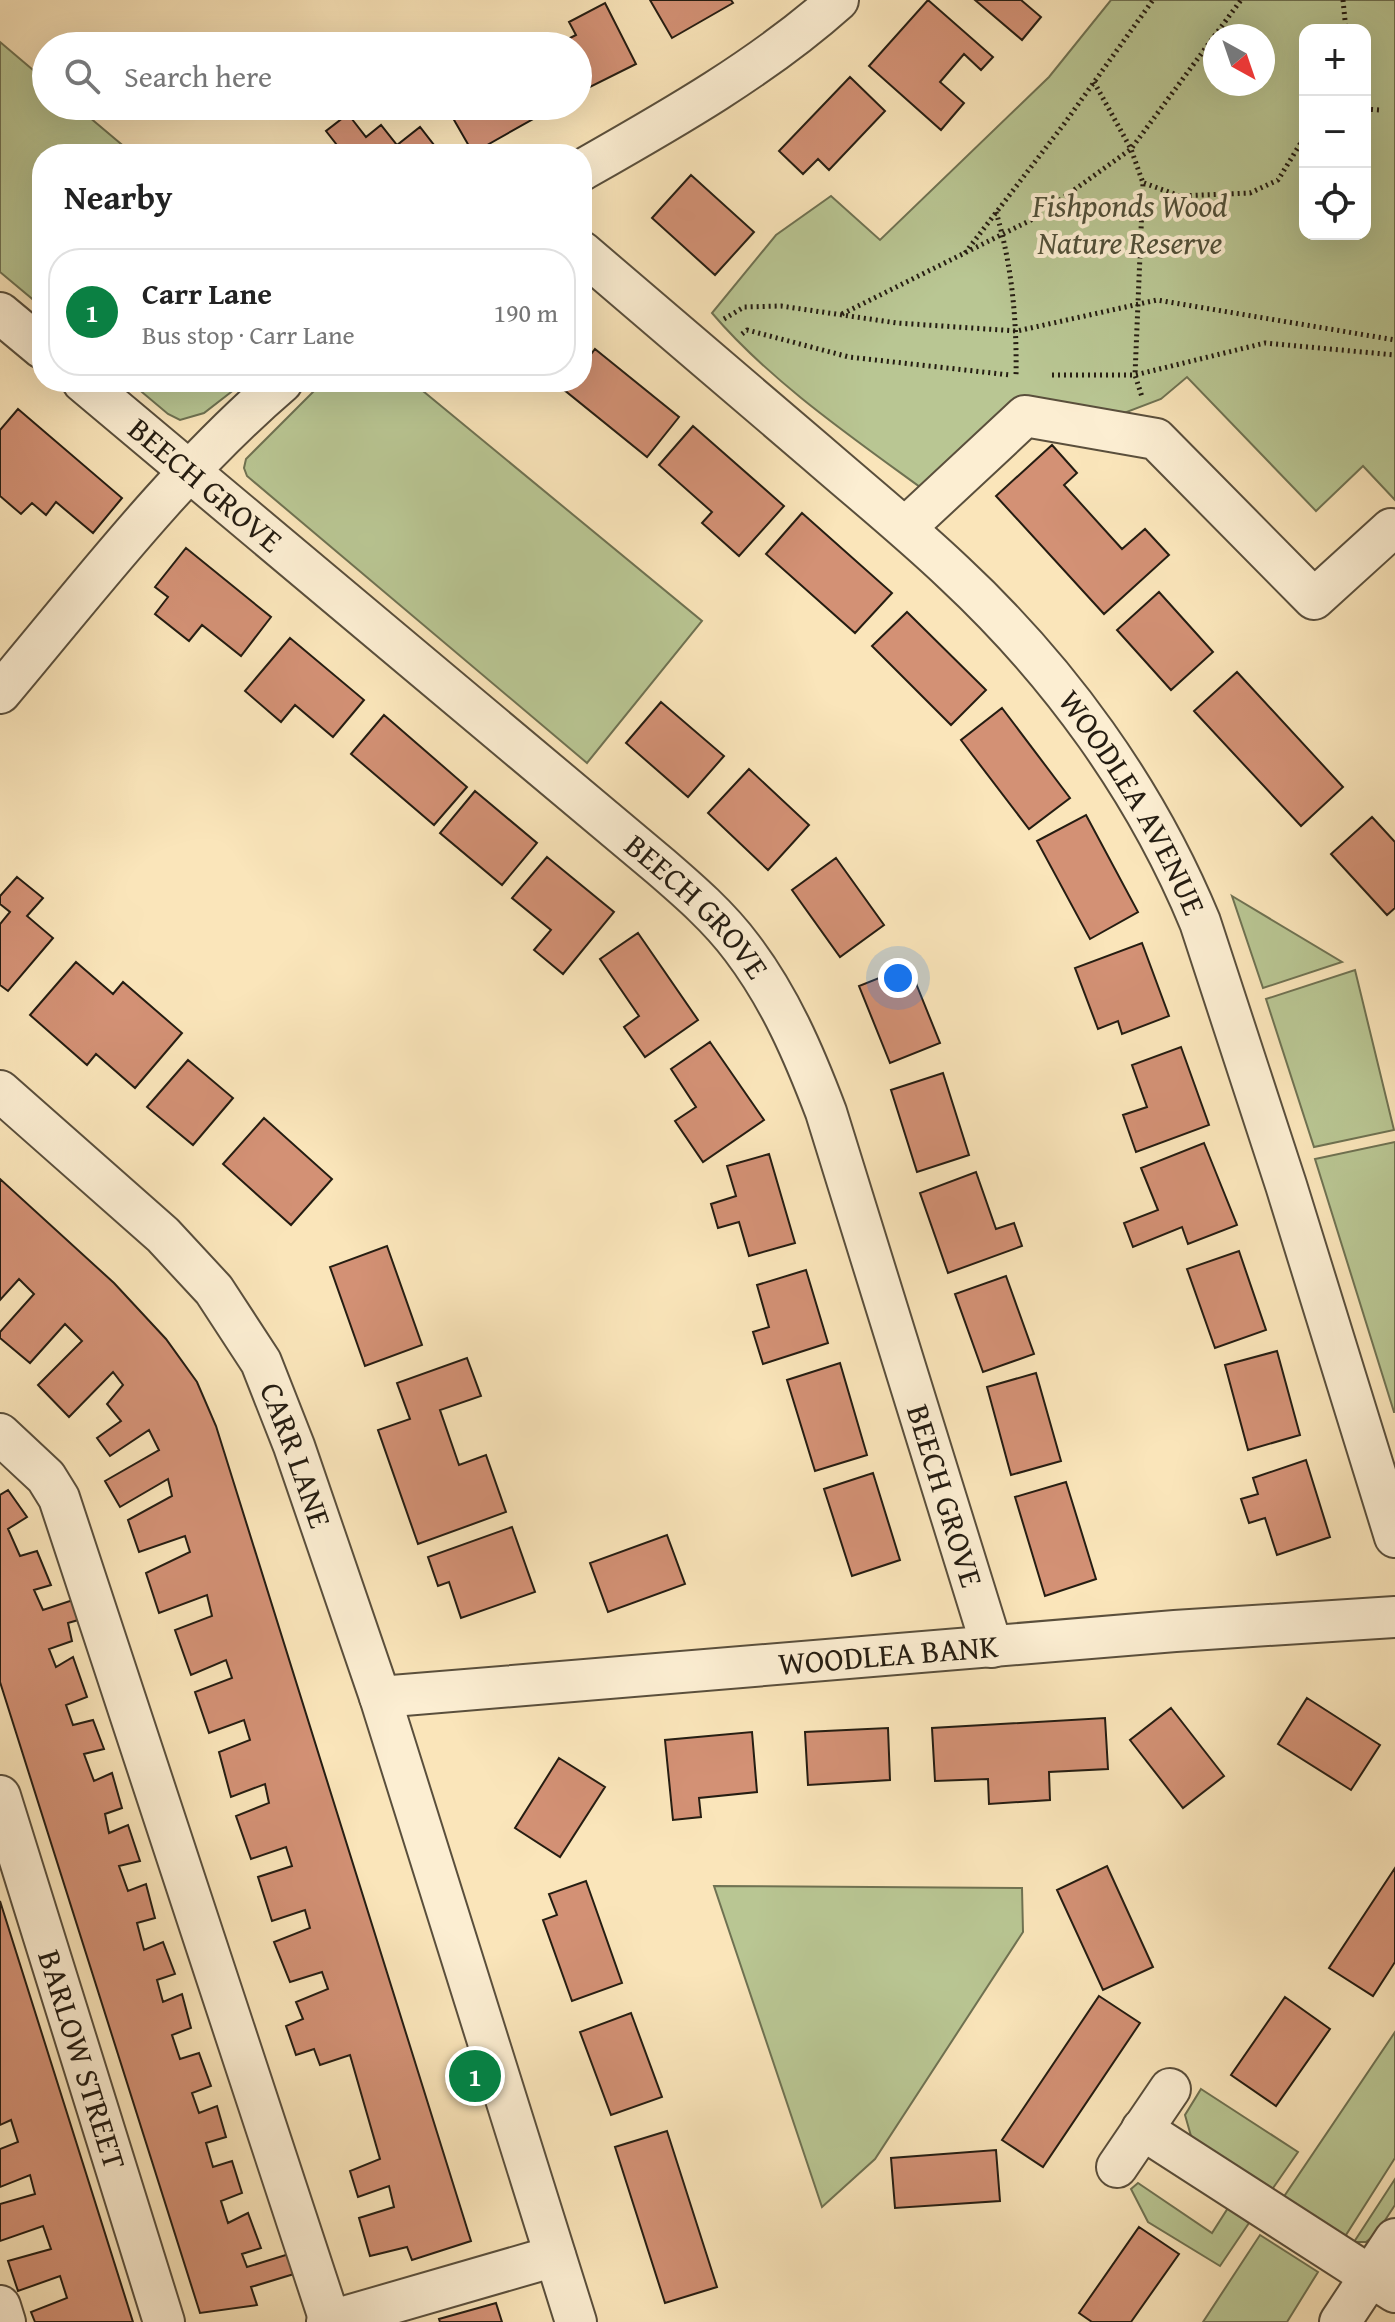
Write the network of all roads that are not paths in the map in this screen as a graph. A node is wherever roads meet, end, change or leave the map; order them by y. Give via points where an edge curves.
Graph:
1 (838, 0) edge
2 (592, 164) edge
3 (592, 261) edge
4 (0, 313) edge
5 (32, 340) edge
6 (95, 392) edge
7 (270, 392) edge
8 (189, 470) junction
9 (905, 528) junction
10 (1391, 529) dead end
11 (0, 693) edge
12 (0, 1091) edge
13 (0, 1434) edge
14 (1395, 1537) edge
15 (1395, 1617) edge
16 (992, 1647) junction
17 (380, 1697) junction
18 (0, 1796) edge
19 (1170, 2089) dead end
20 (1142, 2129) junction
21 (1117, 2167) dead end
22 (1395, 2239) edge
23 (555, 2256) junction
24 (1383, 2285) edge
25 (0, 2306) edge
26 (5, 2322) edge
27 (164, 2322) edge
28 (329, 2322) edge
29 (576, 2322) edge
30 (1340, 2322) edge

1 - 2 street via 737,76
3 - 9 street, WOODLEA AVENUE
4 - 5 street
6 - 8 street, BEECH GROVE
7 - 8 street
8 - 11 street
8 - 16 street, BEECH GROVE via 660,866 702,903 749,959 801,1047 826,1112
9 - 10 street via 1025,416 1156,439 1314,599
9 - 14 street, WOODLEA AVENUE via 1021,641 1072,701 1140,800 1188,891 1231,1011
12 - 17 street, CARR LANE via 163,1235 214,1290 261,1362
13 - 28 street via 46,1477 59,1498
15 - 16 street, WOODLEA BANK
16 - 17 street, WOODLEA BANK
17 - 23 street, CARR LANE
18 - 27 street, BARLOW STREET
19 - 20 street
20 - 21 street
20 - 24 street
22 - 24 street
23 - 28 street
23 - 29 street, CARR LANE
24 - 30 street
25 - 26 street

